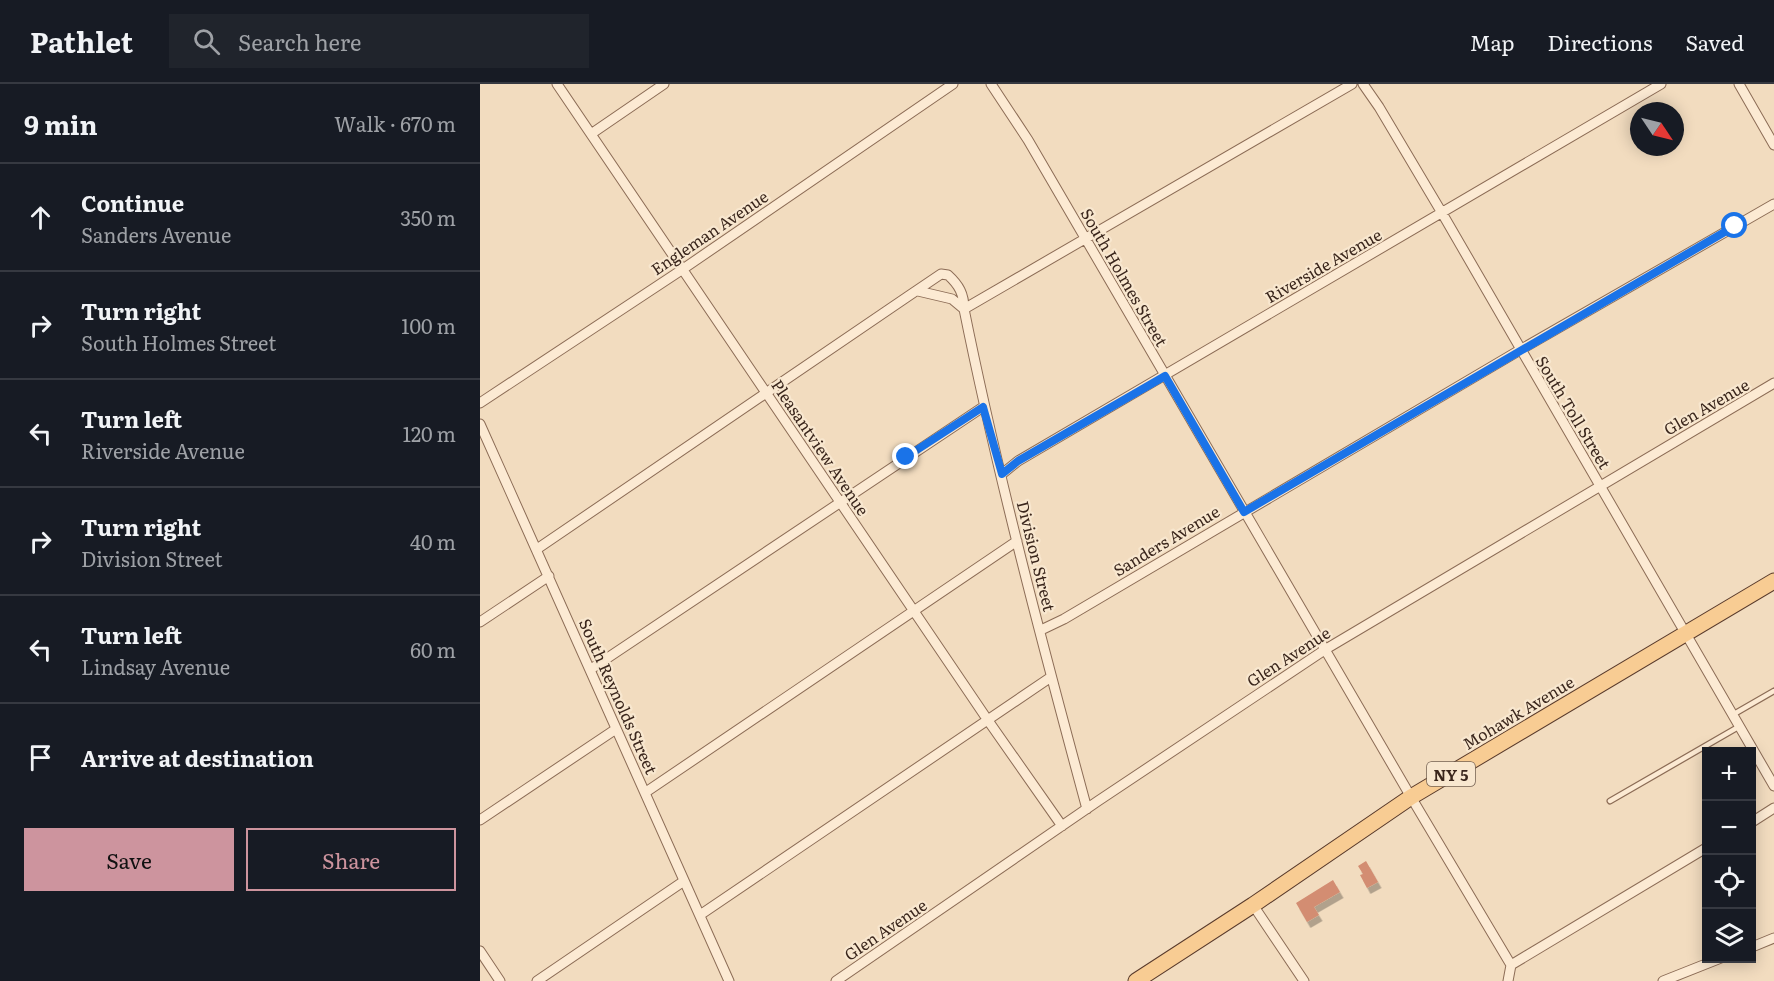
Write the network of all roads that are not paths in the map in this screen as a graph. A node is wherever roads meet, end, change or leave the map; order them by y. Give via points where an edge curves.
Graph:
1 (557, 84) edge
2 (664, 84) edge
3 (953, 84) edge
4 (991, 84) edge
5 (1352, 84) edge
6 (1363, 84) edge
7 (1661, 84) edge
8 (1739, 84) edge
9 (591, 134) junction
10 (1774, 145) edge
11 (1774, 204) edge
12 (1442, 213) junction
13 (1085, 238) junction
14 (682, 269) junction
15 (918, 291) junction
16 (964, 309) junction
17 (1520, 350) junction
18 (1165, 376) junction
19 (1774, 383) edge
20 (766, 394) junction
21 (480, 404) edge
22 (983, 407) junction
23 (480, 424) edge
24 (1002, 474) junction
25 (1601, 485) junction
26 (839, 502) junction
27 (1244, 512) junction
28 (1017, 541) junction
29 (537, 549) junction
30 (549, 576) junction
31 (1774, 581) edge
32 (914, 610) junction
33 (480, 622) edge
34 (1041, 630) junction
35 (1686, 632) junction
36 (1326, 649) junction
37 (591, 669) junction
38 (1051, 677) junction
39 (1774, 691) edge
40 (1734, 714) junction
41 (987, 719) junction
42 (1741, 726) junction
43 (616, 729) junction
44 (1774, 786) edge
45 (646, 792) junction
46 (1411, 797) junction
47 (1610, 801) dead end
48 (1087, 808) junction
49 (1774, 808) edge
50 (1756, 819) edge
51 (480, 820) edge
52 (1062, 826) junction
53 (1702, 851) edge
54 (684, 881) junction
55 (1253, 905) junction
56 (699, 915) junction
57 (1774, 938) edge
58 (1756, 945) edge
59 (480, 951) edge
60 (1712, 963) edge
61 (1511, 965) junction
62 (1688, 976) edge
63 (500, 981) edge
64 (537, 981) edge
65 (729, 981) edge
66 (836, 981) edge
67 (1136, 981) edge
68 (1304, 981) edge
69 (1508, 981) edge
70 (1664, 981) edge

1 - 9 street, Pleasantview Avenue
2 - 9 street
3 - 14 street, Engleman Avenue
4 - 13 street, South Holmes Street
5 - 13 street
6 - 12 street, South Toll Street
7 - 12 street, Riverside Avenue
8 - 10 street
9 - 14 street, Pleasantview Avenue
11 - 17 street, Sanders Avenue
12 - 17 street, South Toll Street
12 - 18 street, Riverside Avenue
13 - 16 street
13 - 18 street, South Holmes Street
14 - 20 street, Pleasantview Avenue
14 - 21 street, Engleman Avenue
15 - 16 street via 952,299
15 - 16 street, Division Street via 941,274 948,275 964,296
15 - 20 street
16 - 22 street, Division Street
17 - 25 street, South Toll Street
17 - 27 street, Sanders Avenue
18 - 24 street, Riverside Avenue
18 - 27 street, South Holmes Street
19 - 25 street, Glen Avenue
20 - 26 street, Pleasantview Avenue
20 - 29 street
22 - 24 street, Division Street
22 - 26 street
23 - 29 street, South Reynolds Street
24 - 28 street, Division Street
25 - 35 street, South Toll Street
25 - 36 street, Glen Avenue
26 - 32 street, Pleasantview Avenue
26 - 37 street
27 - 34 street, Sanders Avenue
27 - 36 street, South Holmes Street
28 - 32 street
28 - 34 street, Division Street
29 - 30 street, South Reynolds Street
30 - 33 street
30 - 37 street, South Reynolds Street
31 - 35 main road, Mohawk Avenue / NY 5
32 - 41 street, Pleasantview Avenue
32 - 45 street
34 - 38 street, Division Street
35 - 40 street, South Toll Street
35 - 46 main road, Mohawk Avenue / NY 5
36 - 46 street, South Holmes Street
36 - 48 street, Glen Avenue
37 - 43 street, South Reynolds Street
38 - 41 street
38 - 48 street, Division Street
39 - 40 lane
40 - 42 street, South Toll Street
41 - 52 street, Pleasantview Avenue
41 - 56 street
42 - 44 street, South Toll Street
42 - 47 lane
43 - 45 street, South Reynolds Street
43 - 51 street
45 - 54 street, South Reynolds Street
46 - 55 main road, Mohawk Avenue / NY 5
46 - 61 street, South Holmes Street
48 - 52 street, Glen Avenue
49 - 50 street
52 - 66 street, Glen Avenue
53 - 61 street
54 - 56 street, South Reynolds Street
54 - 64 street
55 - 67 main road, Mohawk Avenue / NY 5
55 - 68 street
56 - 65 street, South Reynolds Street
57 - 58 street
59 - 63 street
60 - 62 street
61 - 69 street
62 - 70 street

